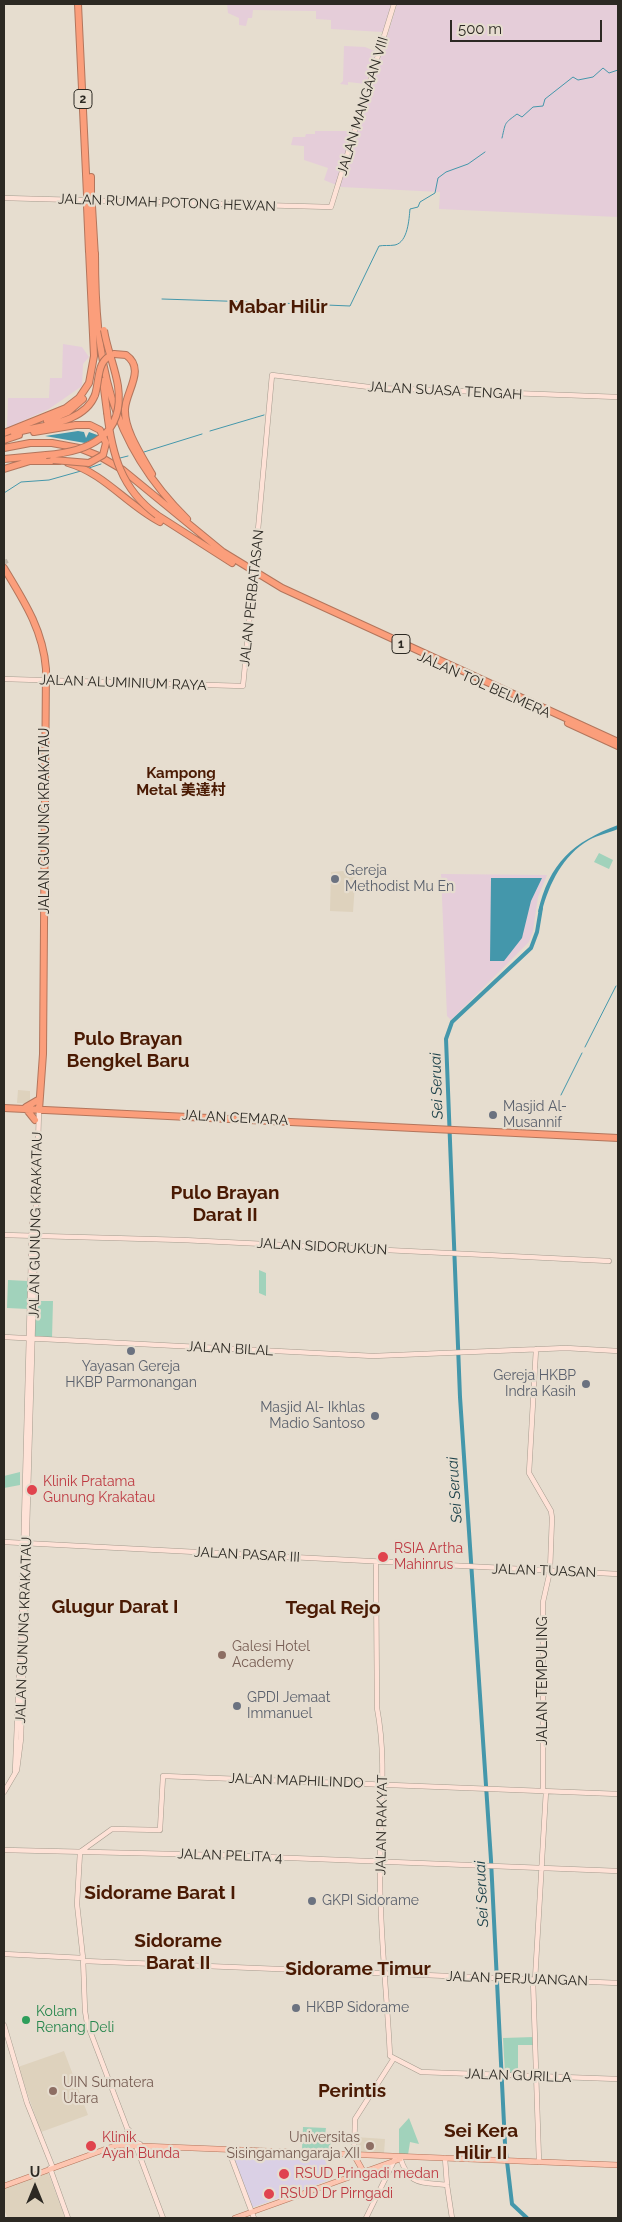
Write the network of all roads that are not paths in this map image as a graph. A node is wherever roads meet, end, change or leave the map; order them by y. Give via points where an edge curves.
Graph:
1 (80, 4) edge
2 (394, 4) edge
3 (4, 198) edge
4 (331, 207) joint
5 (92, 251) junction
6 (94, 304) junction
7 (272, 375) joint
8 (618, 397) edge
9 (4, 436) edge
10 (4, 450) edge
11 (49, 458) junction
12 (5, 463) edge
13 (174, 506) junction
14 (157, 515) joint
15 (214, 552) junction
16 (224, 552) junction
17 (5, 566) edge
18 (242, 569) junction
19 (4, 573) edge
20 (4, 679) edge
21 (45, 679) junction
22 (243, 686) joint
23 (618, 742) edge
24 (618, 746) edge
25 (4, 1107) edge
26 (27, 1108) junction
27 (38, 1109) junction
28 (48, 1109) junction
29 (618, 1138) edge
30 (4, 1235) edge
31 (33, 1235) junction
32 (609, 1261) dead end
33 (4, 1337) edge
34 (31, 1338) junction
35 (536, 1349) junction
36 (618, 1351) edge
37 (4, 1542) edge
38 (26, 1543) junction
39 (376, 1563) junction
40 (473, 1568) joint
41 (550, 1571) junction
42 (618, 1574) edge
43 (384, 1785) junction
44 (544, 1791) junction
45 (4, 1792) edge
46 (618, 1794) edge
47 (4, 1850) edge
48 (80, 1852) junction
49 (380, 1862) junction
50 (542, 1869) junction
51 (618, 1871) edge
52 (4, 1954) edge
53 (84, 1959) junction
54 (385, 1974) junction
55 (534, 1980) junction
56 (618, 1983) edge
57 (4, 2025) edge
58 (394, 2058) junction
59 (536, 2076) junction
60 (618, 2079) edge
61 (129, 2130) junction
62 (116, 2145) junction
63 (136, 2146) junction
64 (144, 2146) junction
65 (228, 2149) junction
66 (354, 2155) junction
67 (381, 2156) junction
68 (398, 2157) junction
69 (445, 2159) junction
70 (508, 2162) junction
71 (539, 2162) junction
72 (382, 2164) junction
73 (567, 2164) junction
74 (618, 2166) edge
75 (51, 2168) junction
76 (362, 2171) junction
77 (446, 2185) junction
78 (4, 2186) edge
79 (252, 2212) junction
80 (68, 2218) edge
81 (163, 2218) edge
82 (235, 2218) edge
83 (254, 2218) edge
84 (366, 2218) edge
85 (452, 2218) edge

1 - 5 highway, 2, bridge
2 - 4 street, JALAN MANGAAN VIII
3 - 4 street, JALAN RUMAH POTONG HEWAN
5 - 6 highway
5 - 11 highway, bridge via 104,330 118,392 117,409 100,440 86,448
5 - 14 highway, 2, bridge via 112,446 120,473 138,499
6 - 9 highway via 94,361 86,389 66,408
6 - 9 highway via 97,364 87,394 64,414
6 - 13 highway, 1 via 117,418 141,464
7 - 8 street, JALAN SUASA TENGAH via 363,387
7 - 22 street, JALAN PERBATASAN, bridge
9 - 11 highway, bridge via 76,425 100,430 106,441 103,455 89,463
9 - 13 highway, bridge via 81,413 94,399 101,364 112,355 126,355 134,365 125,413 131,432 151,472
10 - 16 highway, 1 via 30,443 52,443 99,456 123,470
10 - 18 highway, 1 via 49,447 94,458 125,476
11 - 12 highway
11 - 15 highway, bridge via 96,475 143,512
13 - 16 highway, 1
14 - 15 highway, 1
15 - 18 highway, 1
16 - 23 highway, 1 via 311,602
17 - 21 highway via 39,630
18 - 24 highway, JALAN TOL BELMERA / 1 via 307,604
19 - 21 highway via 34,624 42,649
20 - 21 street, JALAN ALUMINIUM RAYA
21 - 22 street, JALAN ALUMINIUM RAYA
21 - 27 highway, JALAN GUNUNG KRAKATAU
25 - 26 highway
26 - 27 highway
26 - 27 highway
27 - 28 highway
27 - 28 highway
27 - 31 street, JALAN GUNUNG KRAKATAU
28 - 29 highway, JALAN CEMARA
30 - 31 street, JALAN SIDORUKUN
31 - 32 street, JALAN SIDORUKUN
31 - 34 street, JALAN GUNUNG KRAKATAU
33 - 34 street, JALAN BILAL
34 - 35 street, JALAN BILAL via 367,1356
34 - 38 street, JALAN GUNUNG KRAKATAU
35 - 36 street, JALAN BILAL
35 - 41 street, JALAN TEMPULING via 529,1472 552,1513
37 - 38 street, JALAN PASAR III
38 - 39 street, JALAN PASAR III
38 - 45 street, JALAN GUNUNG KRAKATAU via 16,1771
39 - 40 street, JALAN PASAR III
39 - 43 street, JALAN RAKYAT via 377,1708
40 - 41 street, JALAN TUASAN
41 - 42 street, JALAN TUASAN
41 - 44 street, JALAN TEMPULING via 543,1602
43 - 44 street, JALAN MAPHILINDO
43 - 48 street, JALAN MAPHILINDO via 163,1776 160,1830 113,1829
43 - 49 street, JALAN RAKYAT
44 - 46 street, JALAN MAPHILINDO
44 - 50 street, JALAN TEMPULING
47 - 48 street, JALAN PELITA 4
48 - 49 street, JALAN PELITA 4
48 - 53 street via 77,1904
49 - 50 street, JALAN PELITA 4
49 - 54 street, JALAN RAKYAT
50 - 51 street, JALAN PELITA 4
50 - 55 street, JALAN TEMPULING
52 - 53 street, JALAN PERJUANGAN
53 - 54 street, JALAN PERJUANGAN
53 - 61 street via 85,2010
54 - 55 street, JALAN PERJUANGAN
54 - 58 street, JALAN RAKYAT via 390,2056
55 - 56 street, JALAN PERJUANGAN
55 - 59 street, JALAN TEMPULING
57 - 75 street via 20,2082
58 - 59 street, JALAN GURILLA via 418,2071
58 - 66 street via 355,2119
59 - 60 street, JALAN GURILLA
59 - 71 street, JALAN TEMPULING
61 - 62 street
61 - 64 street via 133,2142
62 - 63 main road
62 - 75 main road
63 - 64 main road
63 - 81 street
64 - 65 main road
65 - 66 main road
65 - 79 street
66 - 67 main road
66 - 76 main road
67 - 68 main road
67 - 72 main road via 384,2159
68 - 69 main road
68 - 72 main road
68 - 77 street via 415,2182
68 - 84 street
69 - 70 main road
69 - 77 street
70 - 71 main road
70 - 73 main road
71 - 73 main road
72 - 76 main road
73 - 74 main road
75 - 78 main road
75 - 80 street
76 - 79 main road
77 - 85 street
79 - 82 main road
79 - 83 street

